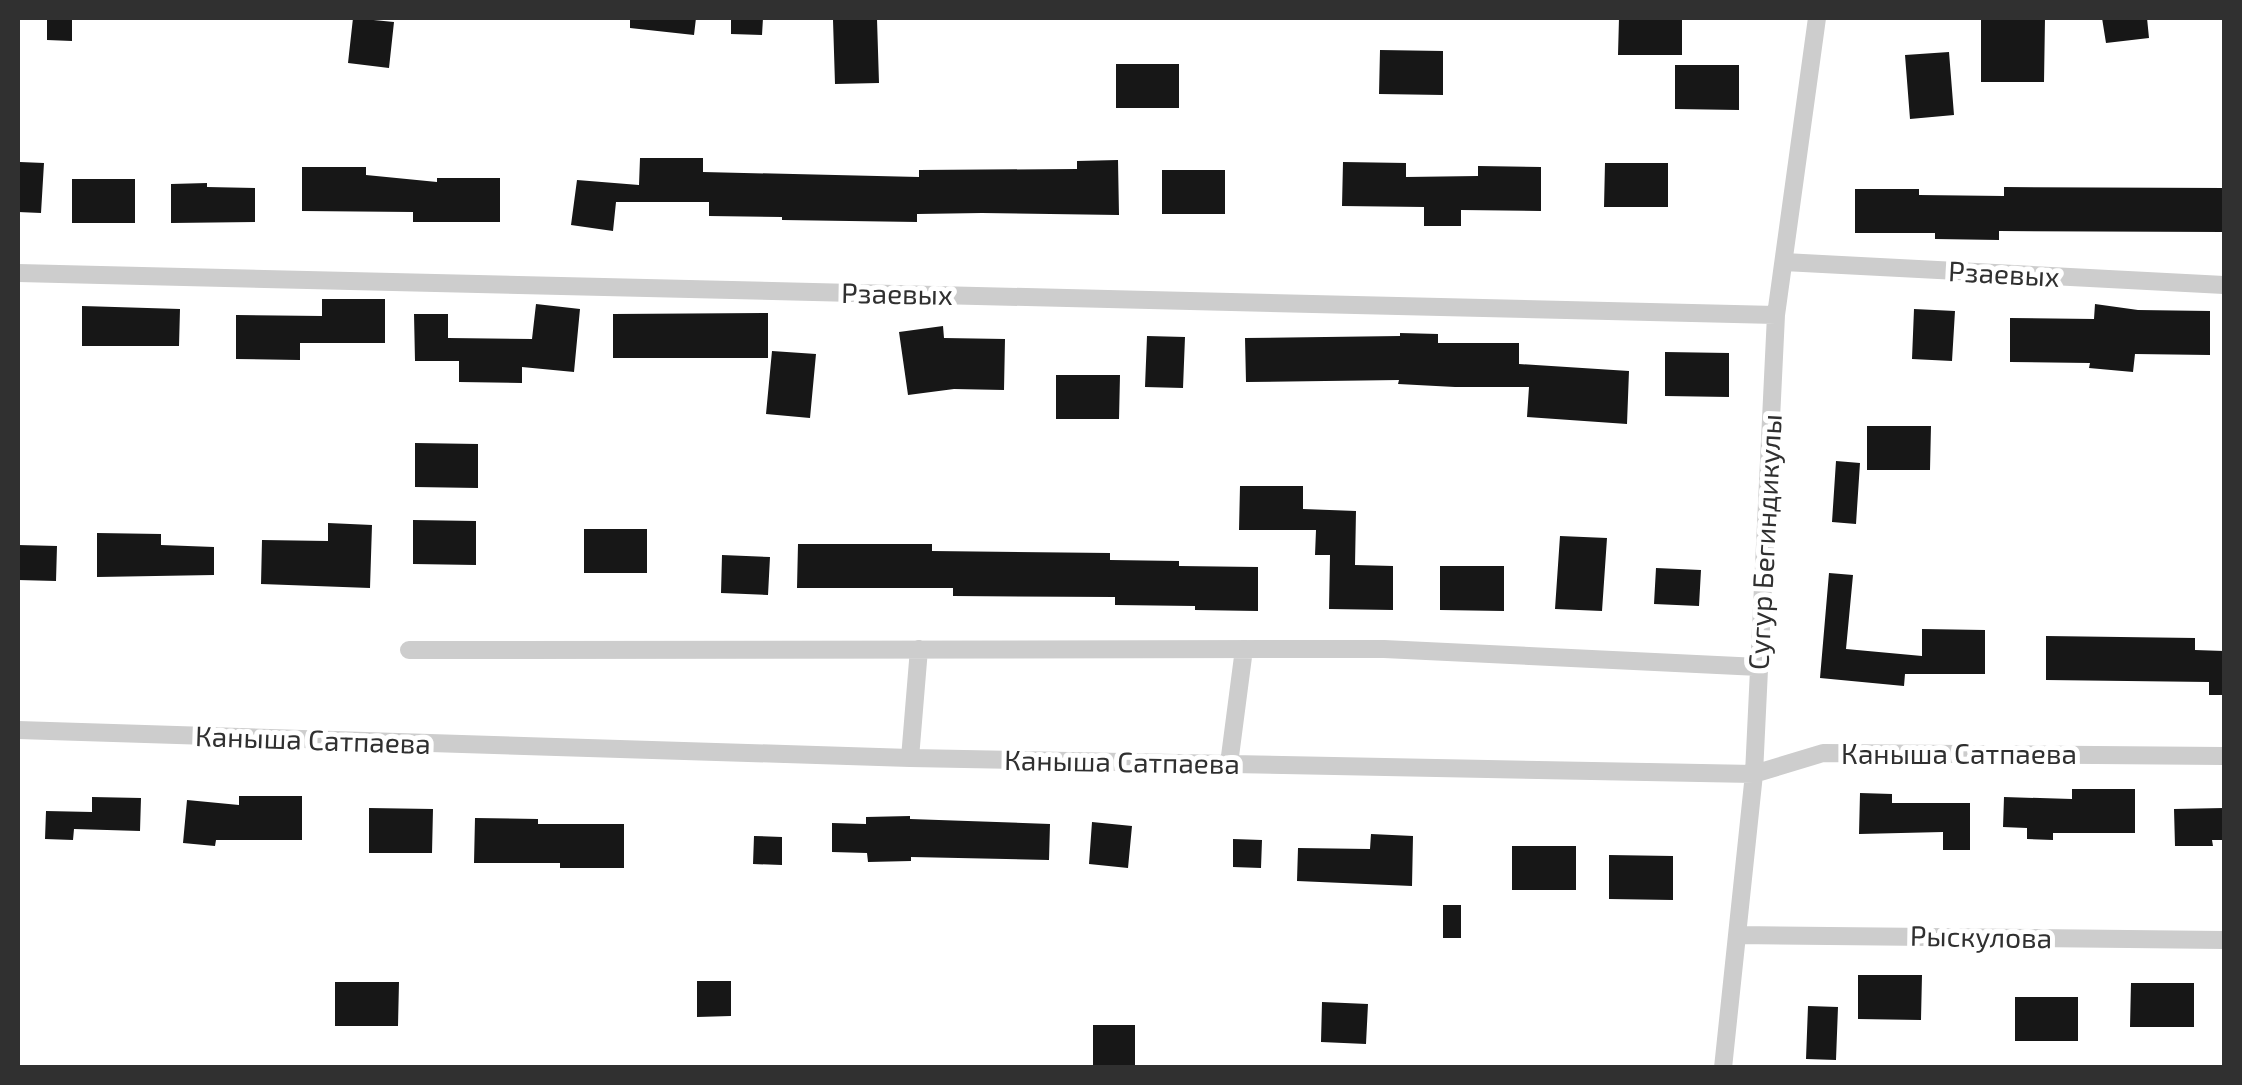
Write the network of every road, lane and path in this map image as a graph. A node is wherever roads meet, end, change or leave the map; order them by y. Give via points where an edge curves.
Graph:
1 (1817, 18) edge
2 (1784, 262) junction
3 (18, 273) edge
4 (2224, 285) edge
5 (1776, 315) junction
6 (919, 649) junction
7 (409, 650) dead end
8 (1244, 650) junction
9 (1759, 667) junction
10 (18, 730) edge
11 (2224, 756) edge
12 (910, 758) junction
13 (1228, 764) junction
14 (1754, 774) junction
15 (1737, 935) junction
16 (2224, 940) edge
17 (1723, 1068) edge

1 - 2 street, Сугур Бегиндикулы
2 - 4 street, Рзаевых
2 - 5 street, Сугур Бегиндикулы
3 - 5 street, Рзаевых
5 - 9 street, Сугур Бегиндикулы
6 - 7 street
6 - 8 street
6 - 12 street
8 - 9 street via 1384,649
8 - 13 street
9 - 14 street, Сугур Бегиндикулы
10 - 12 street, Каныша Сатпаева
11 - 14 street, Каныша Сатпаева via 1823,753
12 - 13 street, Каныша Сатпаева
13 - 14 street, Каныша Сатпаева
14 - 15 street, Сугур Бегиндикулы
15 - 16 street, Рыскулова
15 - 17 street, Сугур Бегиндикулы

